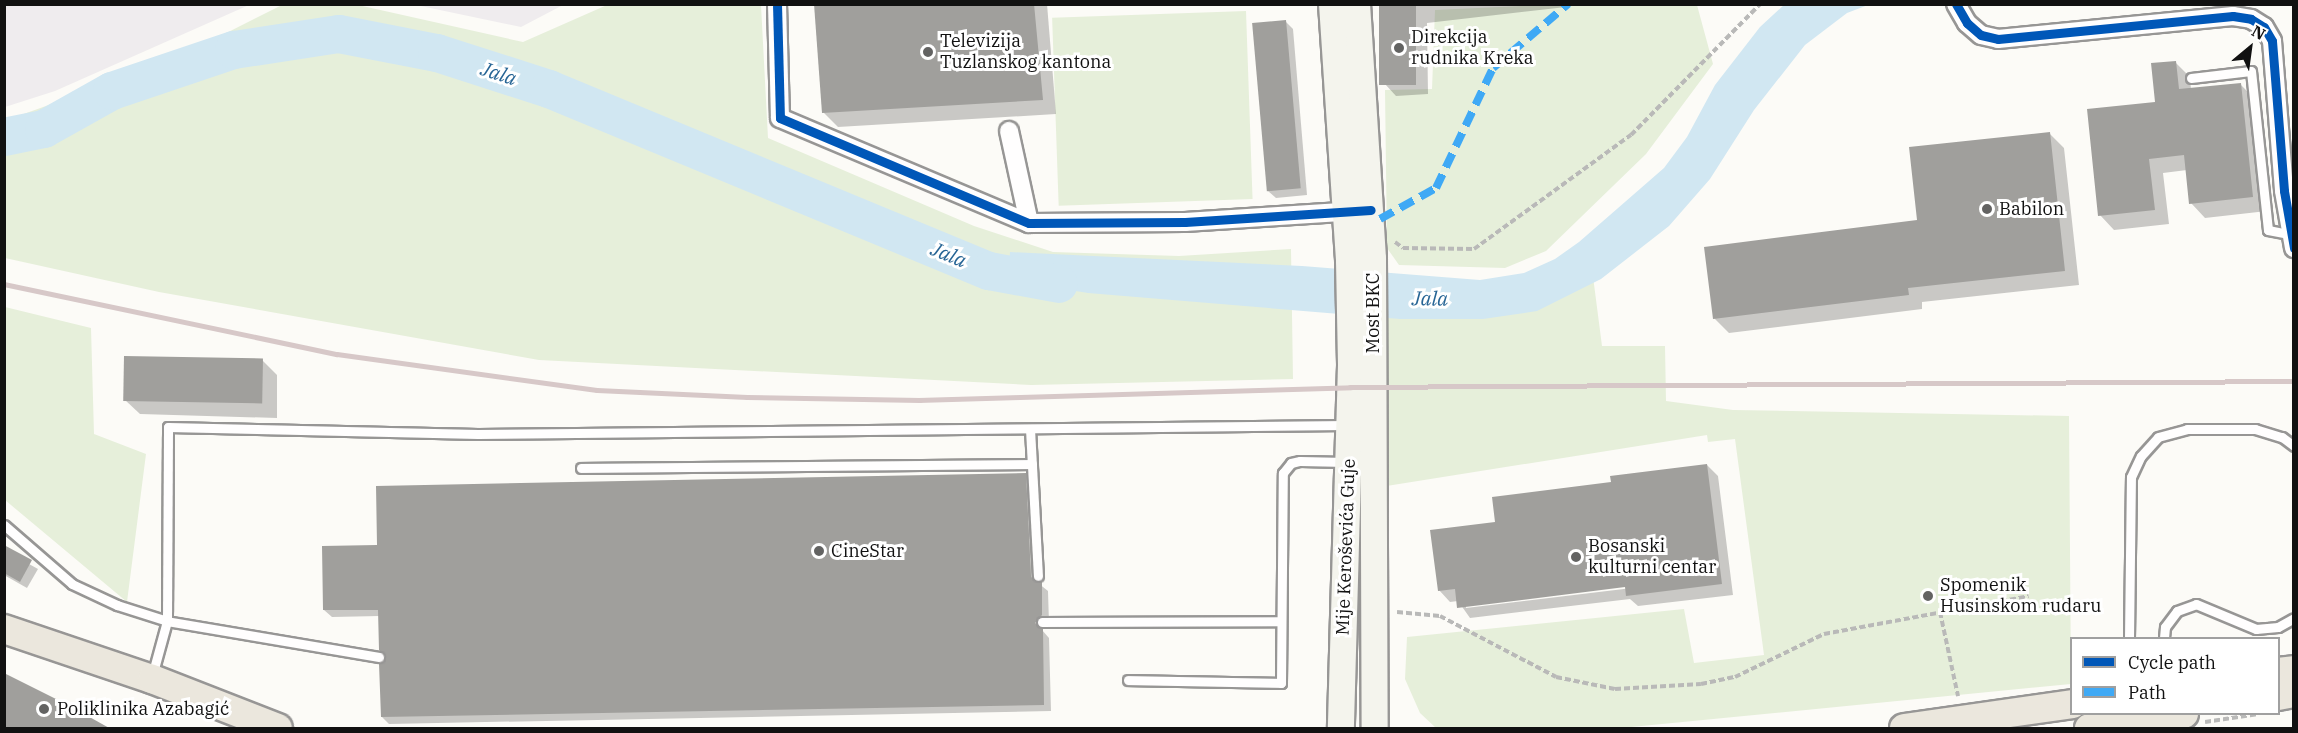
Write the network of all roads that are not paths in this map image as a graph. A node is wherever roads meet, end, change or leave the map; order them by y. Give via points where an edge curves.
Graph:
1 (777, 4) edge
2 (1332, 4) edge
3 (1357, 4) edge
4 (1956, 4) edge
5 (2191, 78) dead end
6 (1009, 131) dead end
7 (1358, 211) junction
8 (1029, 223) junction
9 (2291, 241) edge
10 (1362, 365) junction
11 (1350, 425) junction
12 (1030, 429) junction
13 (2294, 446) edge
14 (1348, 462) junction
15 (1032, 464) junction
16 (581, 468) dead end
17 (4, 525) edge
18 (1038, 576) dead end
19 (2294, 618) edge
20 (167, 621) junction
21 (1281, 621) junction
22 (1042, 622) dead end
23 (4, 628) edge
24 (2129, 637) edge
25 (2163, 637) edge
26 (379, 657) dead end
27 (152, 679) junction
28 (1128, 680) dead end
29 (2070, 704) edge
30 (2180, 717) edge
31 (2130, 718) edge
32 (278, 729) edge
33 (1341, 729) edge
34 (1375, 729) edge
35 (1904, 729) edge
36 (2089, 729) edge

1 - 8 street via 780,118
2 - 7 main road
3 - 7 main road
4 - 9 street via 1967,23 1981,35 1998,39 2233,16 2251,19 2264,27 2272,41
5 - 9 lane via 2251,71 2268,230
6 - 8 street
7 - 8 street via 1185,222
7 - 10 main road, Most BKC
10 - 11 main road, Mije Keroševića Guje
10 - 34 main road, Mije Keroševića Guje
11 - 12 lane
11 - 14 main road, Mije Keroševića Guje
12 - 15 lane
12 - 20 lane via 478,434 168,427
13 - 24 lane via 2282,437 2255,429 2187,429 2158,437 2141,456 2131,477
14 - 21 lane via 1300,461 1291,463 1283,473
14 - 33 main road, Mije Keroševića Guje
15 - 16 lane
15 - 18 lane
17 - 20 lane via 72,584 117,605
19 - 25 lane via 2278,627 2256,629 2196,604 2177,611 2165,627
20 - 26 lane
20 - 27 lane
21 - 22 lane
21 - 28 lane via 1281,683
23 - 27 main road
27 - 32 main road
29 - 35 main road
30 - 31 main road
31 - 36 main road

